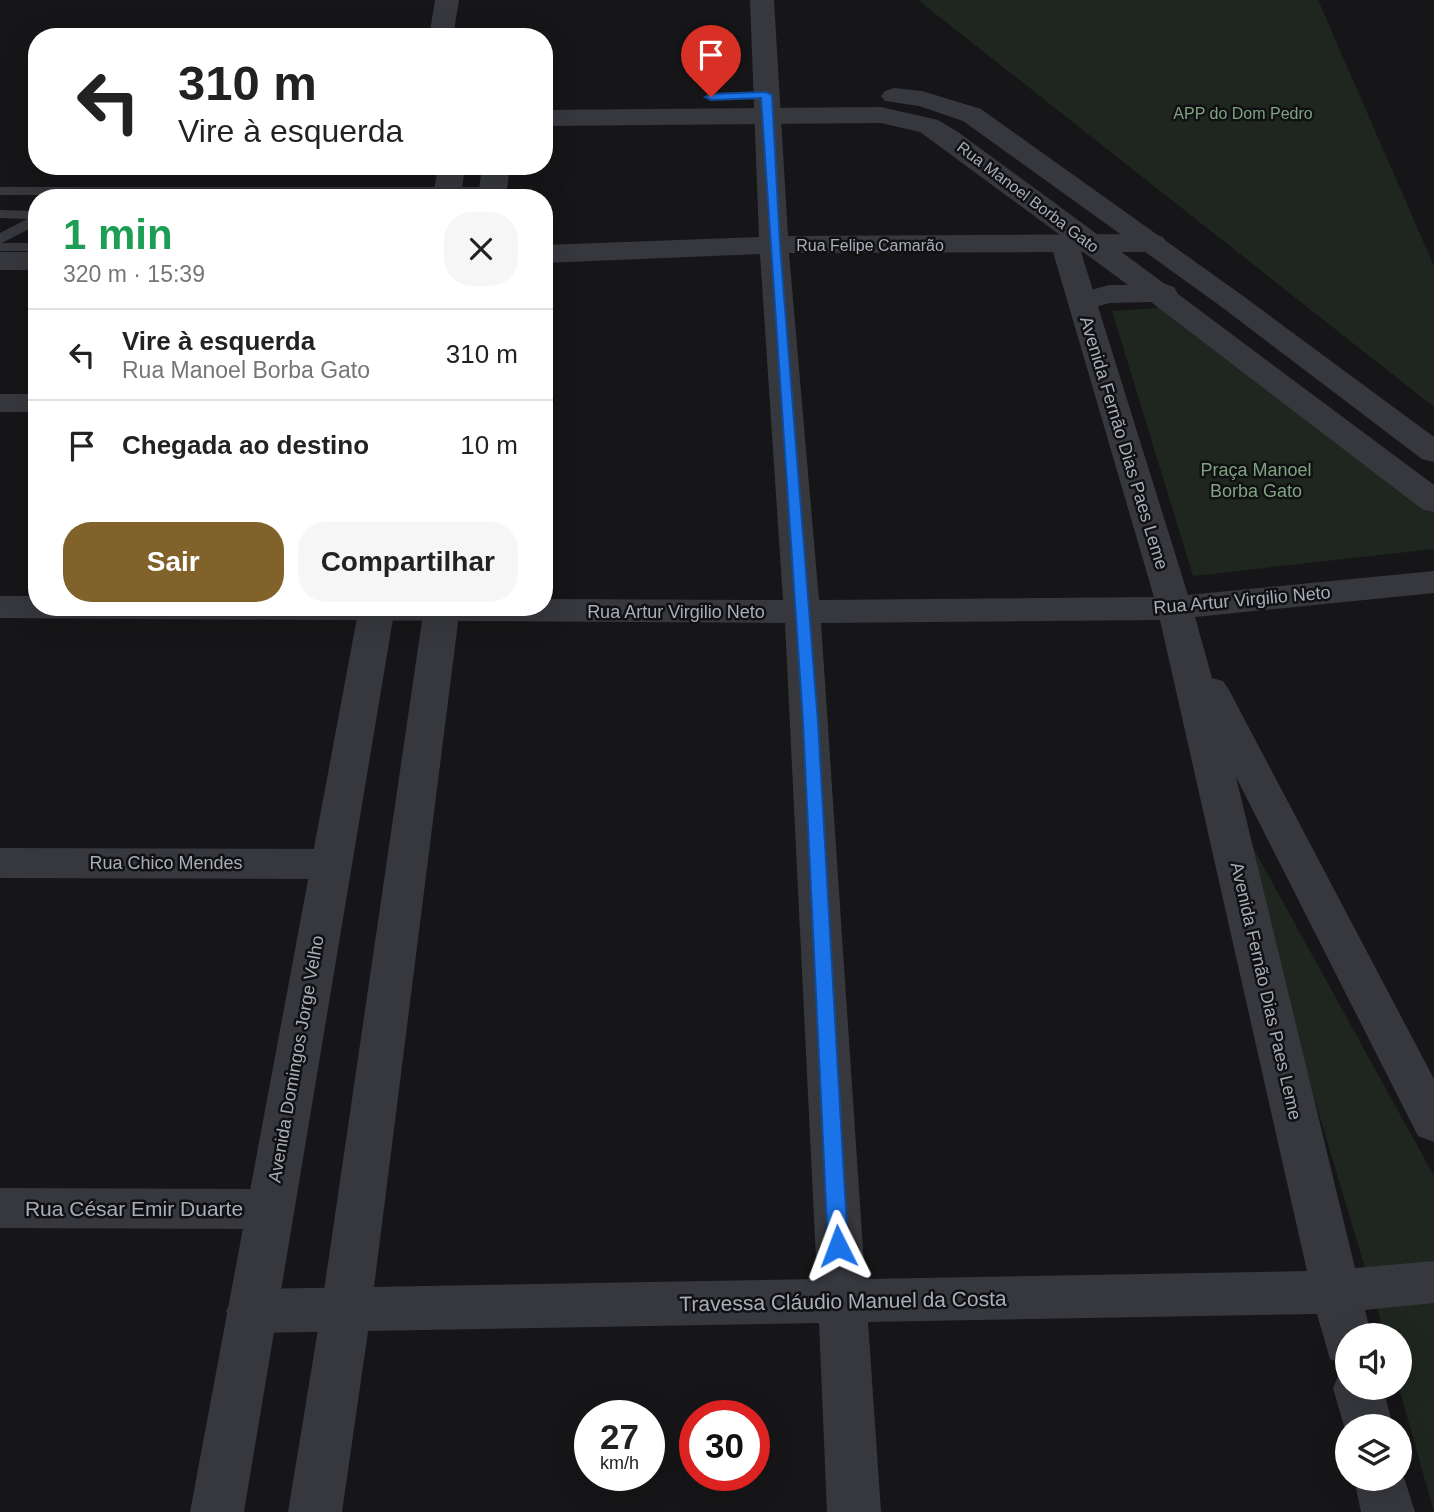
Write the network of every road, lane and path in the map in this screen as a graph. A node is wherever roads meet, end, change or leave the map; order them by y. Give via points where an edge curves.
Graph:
1 (447, 0) edge
2 (762, 0) edge
3 (442, 28) edge
4 (553, 102) edge
5 (767, 105) junction
6 (553, 117) edge
7 (449, 185) edge
8 (494, 185) edge
9 (294, 189) edge
10 (0, 191) edge
11 (28, 193) edge
12 (0, 214) edge
13 (28, 216) edge
14 (28, 222) edge
15 (0, 239) edge
16 (1153, 243) junction
17 (774, 245) junction
18 (1078, 245) junction
19 (0, 247) edge
20 (28, 247) edge
21 (553, 254) edge
22 (0, 261) edge
23 (28, 261) edge
24 (1156, 293) junction
25 (1229, 299) junction
26 (1083, 301) junction
27 (0, 403) edge
28 (28, 403) edge
29 (1434, 452) edge
30 (1385, 461) junction
31 (1434, 462) edge
32 (1434, 502) edge
33 (1434, 582) edge
34 (0, 607) edge
35 (28, 607) edge
36 (553, 610) edge
37 (801, 612) junction
38 (376, 616) edge
39 (441, 616) edge
40 (1179, 624) junction
41 (0, 863) edge
42 (332, 864) junction
43 (1434, 1123) edge
44 (0, 1208) edge
45 (269, 1209) junction
46 (1434, 1282) edge
47 (1335, 1292) junction
48 (841, 1301) junction
49 (251, 1311) junction
50 (346, 1311) junction
51 (1343, 1323) edge
52 (1383, 1491) edge
53 (218, 1512) edge
54 (315, 1512) edge
55 (854, 1512) edge
56 (1388, 1512) edge

1 - 3 street
2 - 5 street
4 - 5 street, Rua Manoel Borba Gato
5 - 6 street, Rua Manoel Borba Gato
5 - 16 street, Rua Manoel Borba Gato via 894,96 946,105 972,115
5 - 17 street
5 - 18 street, Rua Manoel Borba Gato via 881,115 929,126
7 - 8 lane
7 - 9 lane
10 - 11 lane
12 - 13 lane
14 - 15 lane
16 - 18 street, Rua Felipe Camarão
16 - 25 street, Rua Manoel Borba Gato
17 - 18 street, Rua Felipe Camarão
17 - 21 street, Rua Felipe Camarão
17 - 37 street
18 - 24 street, Rua Manoel Borba Gato
18 - 26 street, Avenida Fernão Dias Paes Leme
19 - 20 lane
22 - 23 street
24 - 25 street
24 - 26 street via 1109,294
24 - 30 street, Rua Manoel Borba Gato
25 - 29 street, Rua Manoel Borba Gato
26 - 40 street, Avenida Fernão Dias Paes Leme
27 - 28 street
30 - 31 street
30 - 32 street, Rua Manoel Borba Gato
33 - 40 street, Rua Artur Virgilio Neto
34 - 35 street, Rua Artur Virgilio Neto
36 - 37 street, Rua Artur Virgilio Neto
37 - 40 street, Rua Artur Virgilio Neto
37 - 48 street
38 - 42 street, Avenida Domingos Jorge Velho
39 - 50 street
40 - 43 street, Avenida Fernão Dias Paes Leme
40 - 47 street, Avenida Fernão Dias Paes Leme
41 - 42 street, Rua Chico Mendes
42 - 45 street, Avenida Domingos Jorge Velho
44 - 45 street, Rua César Emir Duarte
45 - 49 street, Avenida Domingos Jorge Velho
46 - 47 street, Travessa Cláudio Manuel da Costa
47 - 48 street, Travessa Cláudio Manuel da Costa
47 - 51 street, Avenida Fernão Dias Paes Leme
48 - 50 street, Travessa Cláudio Manuel da Costa
48 - 55 street
49 - 50 street, Travessa Cláudio Manuel da Costa
49 - 53 street, Avenida Domingos Jorge Velho
50 - 54 street
52 - 56 street

